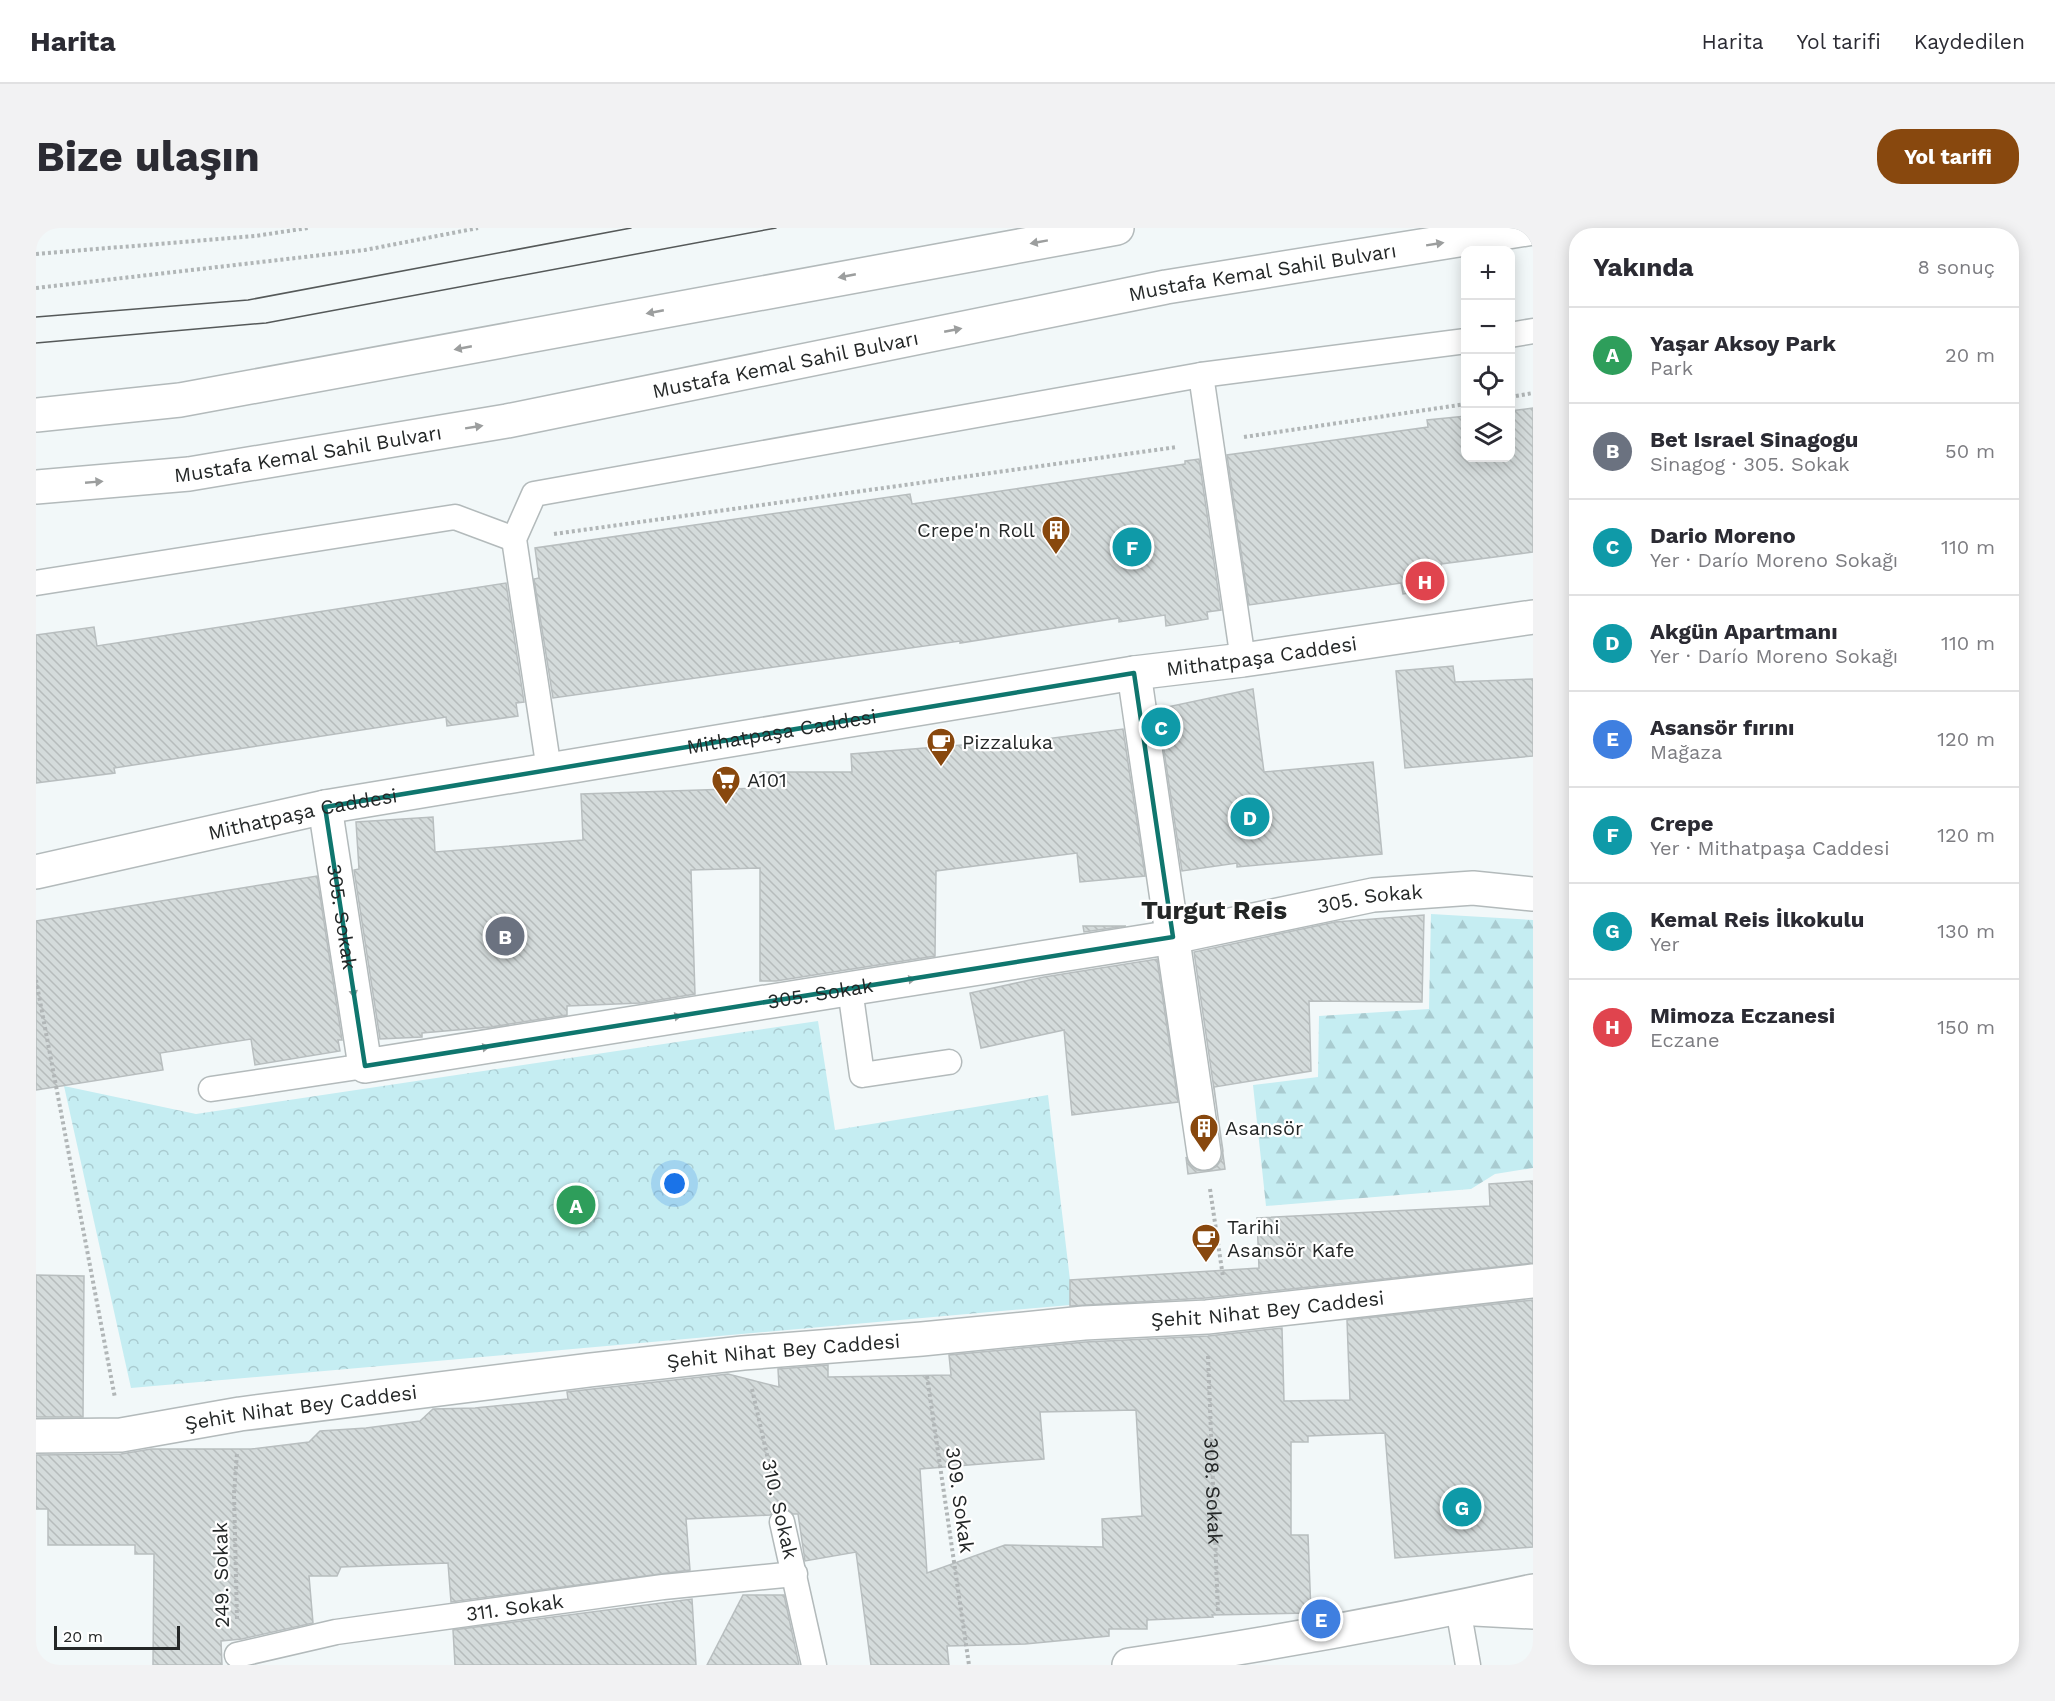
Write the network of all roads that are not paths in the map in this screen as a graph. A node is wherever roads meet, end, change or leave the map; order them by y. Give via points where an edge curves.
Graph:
1 (1117, 228) edge
2 (1533, 228) edge
3 (1533, 331) edge
4 (1515, 334) edge
5 (1461, 342) edge
6 (1201, 375) junction
7 (36, 415) edge
8 (36, 488) edge
9 (514, 539) junction
10 (36, 583) edge
11 (1533, 617) edge
12 (1243, 660) junction
13 (1134, 673) junction
14 (549, 770) junction
15 (325, 807) junction
16 (36, 872) edge
17 (1533, 894) edge
18 (1173, 937) junction
19 (850, 989) junction
20 (949, 1062) dead end
21 (365, 1066) junction
22 (211, 1089) dead end
23 (1204, 1153) road end
24 (1533, 1281) edge
25 (36, 1436) edge
26 (782, 1522) road end
27 (795, 1574) junction
28 (1533, 1591) edge
29 (1458, 1608) junction
30 (1533, 1612) edge
31 (237, 1655) road end
32 (1221, 1658) edge
33 (814, 1665) edge
34 (1129, 1665) edge
35 (1468, 1665) edge

1 -> 7 main road via 180,400
8 -> 2 main road, Mustafa Kemal Sahil Bulvarı via 189,474 507,422 1166,287
3 - 4 lane
5 - 6 lane
6 - 9 lane via 534,494
6 - 12 lane
9 - 10 lane via 455,517
9 - 14 lane
11 - 12 main road, Mithatpaşa Caddesi
12 - 13 main road, Mithatpaşa Caddesi
13 - 14 main road, Mithatpaşa Caddesi
13 - 18 main road
14 - 15 main road, Mithatpaşa Caddesi
15 - 16 main road, Mithatpaşa Caddesi
15 -> 21 main road, 305. Sokak
17 - 18 main road, 305. Sokak via 1473,888 1373,895
19 -> 18 main road, 305. Sokak
18 - 23 main road
19 - 20 lane via 862,1075
21 -> 19 main road, 305. Sokak
21 - 22 lane
24 - 25 main road, Şehit Nihat Bey Caddesi via 1218,1316 1083,1323 743,1353 240,1414 121,1435
26 - 27 lane, 310. Sokak
27 - 31 lane, 311. Sokak via 663,1587 336,1632
27 - 33 lane, 310. Sokak
28 - 29 main road
29 - 30 main road
29 - 32 main road
29 - 35 lane
32 - 34 main road

